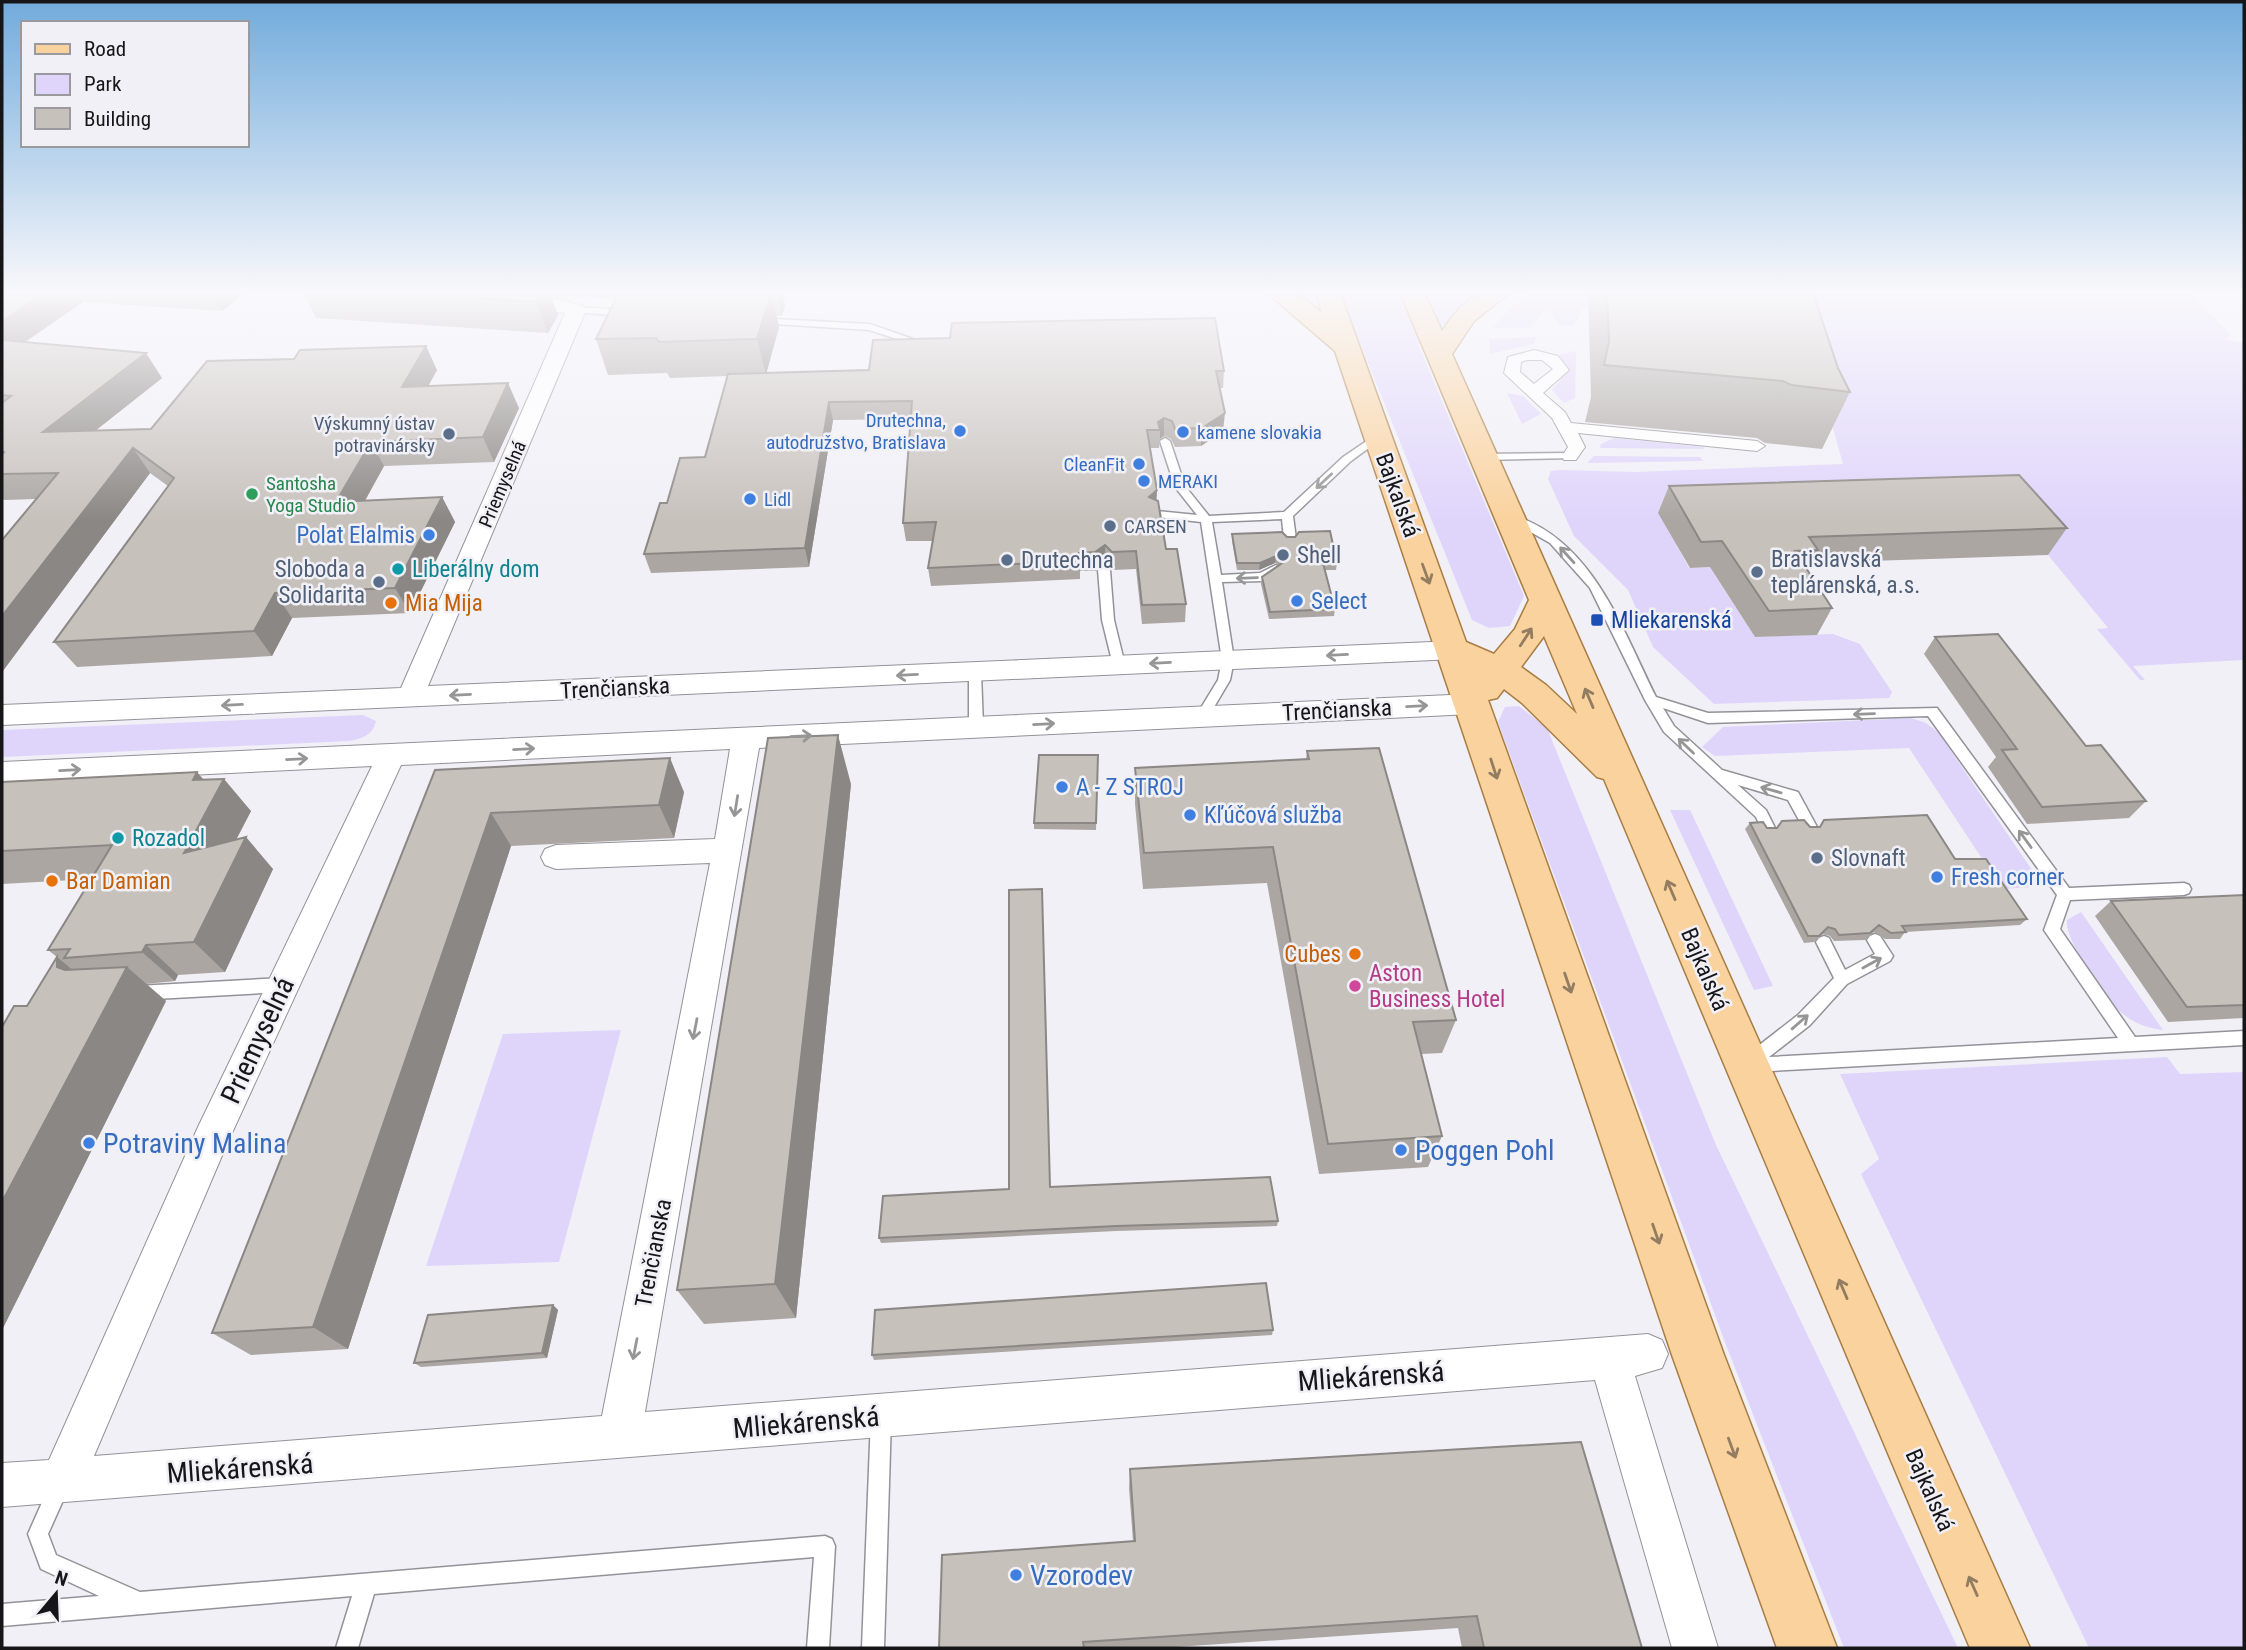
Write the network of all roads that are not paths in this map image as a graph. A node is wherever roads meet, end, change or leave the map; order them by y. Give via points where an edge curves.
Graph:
1 (552, 367) edge
2 (1353, 367) edge
3 (1445, 367) edge
4 (1533, 393) dead end
5 (1566, 426) junction
6 (1377, 438) junction
7 (1165, 441) edge
8 (1757, 446) edge
9 (1570, 456) joint
10 (1483, 457) junction
11 (1157, 514) edge
12 (1287, 515) junction
13 (1509, 516) junction
14 (1206, 519) junction
15 (1290, 539) edge
16 (1276, 569) edge
17 (1104, 570) edge
18 (1215, 579) junction
19 (1546, 599) junction
20 (1455, 650) junction
21 (1228, 660) junction
22 (1119, 665) junction
23 (975, 671) junction
24 (1502, 671) junction
25 (410, 697) junction
26 (1651, 700) junction
27 (1472, 704) junction
28 (2, 715) edge
29 (1202, 716) junction
30 (976, 727) junction
31 (746, 738) junction
32 (391, 755) junction
33 (2, 773) edge
34 (1714, 773) junction
35 (1626, 783) junction
36 (1810, 827) edge
37 (1768, 828) edge
38 (729, 850) junction
39 (556, 857) edge
40 (2184, 889) dead end
41 (2065, 894) junction
42 (1875, 940) edge
43 (1824, 942) edge
44 (1842, 979) junction
45 (282, 985) junction
46 (121, 994) edge
47 (2244, 1038) edge
48 (2132, 1045) junction
49 (1746, 1065) junction
50 (881, 1416) junction
51 (619, 1438) junction
52 (61, 1482) junction
53 (2, 1485) edge
54 (366, 1584) junction
55 (140, 1603) junction
56 (2, 1615) edge
57 (347, 1648) edge
58 (818, 1648) edge
59 (873, 1648) edge
60 (1695, 1648) edge
61 (1807, 1648) edge
62 (2000, 1648) edge

1 - 25 street, Priemyselná
2 - 6 main road, Bajkalská
3 - 10 main road, Bajkalská
4 - 5 street
5 - 8 street
5 - 9 street via 1577,447
6 -> 12 lane via 1347,459
6 -> 20 main road, Bajkalská
7 - 14 lane via 1180,487
9 - 10 lane
10 - 13 main road, Bajkalská
11 - 14 lane
12 - 14 lane
12 - 15 lane
13 - 19 main road, Bajkalská
26 -> 13 lane via 1595,586 1554,541
14 - 18 lane
16 -> 18 lane via 1262,577
17 - 22 lane via 1108,620
18 - 21 lane
24 -> 19 main road via 1529,634
35 -> 19 main road, Bajkalská
20 -> 21 street, Trenčianska
20 - 24 main road
20 - 27 main road, Bajkalská
21 -> 22 street, Trenčianska
21 - 29 lane via 1224,680
22 - 23 street, Trenčianska
23 -> 25 street, Trenčianska
23 - 30 lane
24 - 27 main road
24 - 35 main road via 1562,718
25 -> 28 street, Trenčianska
34 -> 26 lane via 1669,729
41 -> 26 lane via 1932,712 1708,718
29 -> 27 street, Trenčianska
27 -> 61 main road, Bajkalská via 1698,1355
30 -> 29 street, Trenčianska
31 -> 30 street, Trenčianska
32 -> 31 street, Trenčianska
31 -> 38 street, Trenčianska
33 -> 32 street, Trenčianska
32 - 45 street, Priemyselná
36 -> 34 lane via 1793,796
34 - 37 lane via 1761,814
49 -> 35 main road, Bajkalská
38 - 39 street
38 -> 51 street, Trenčianska
40 - 41 lane
41 - 48 lane via 2052,930
44 -> 42 lane via 1885,956
43 - 44 lane
49 -> 44 lane via 1804,1020
45 - 46 lane
45 - 52 street, Priemyselná
47 - 48 lane
48 - 49 lane
62 -> 49 main road, Bajkalská
50 - 51 street, Mliekárenská
50 - 59 lane
50 - 60 street, Mliekárenská via 1628,1357
51 - 52 street, Mliekárenská
52 - 53 street, Mliekárenská
52 - 55 lane via 38,1534 48,1562
54 - 55 lane
54 - 57 lane
54 - 58 lane via 825,1546
55 - 56 lane

